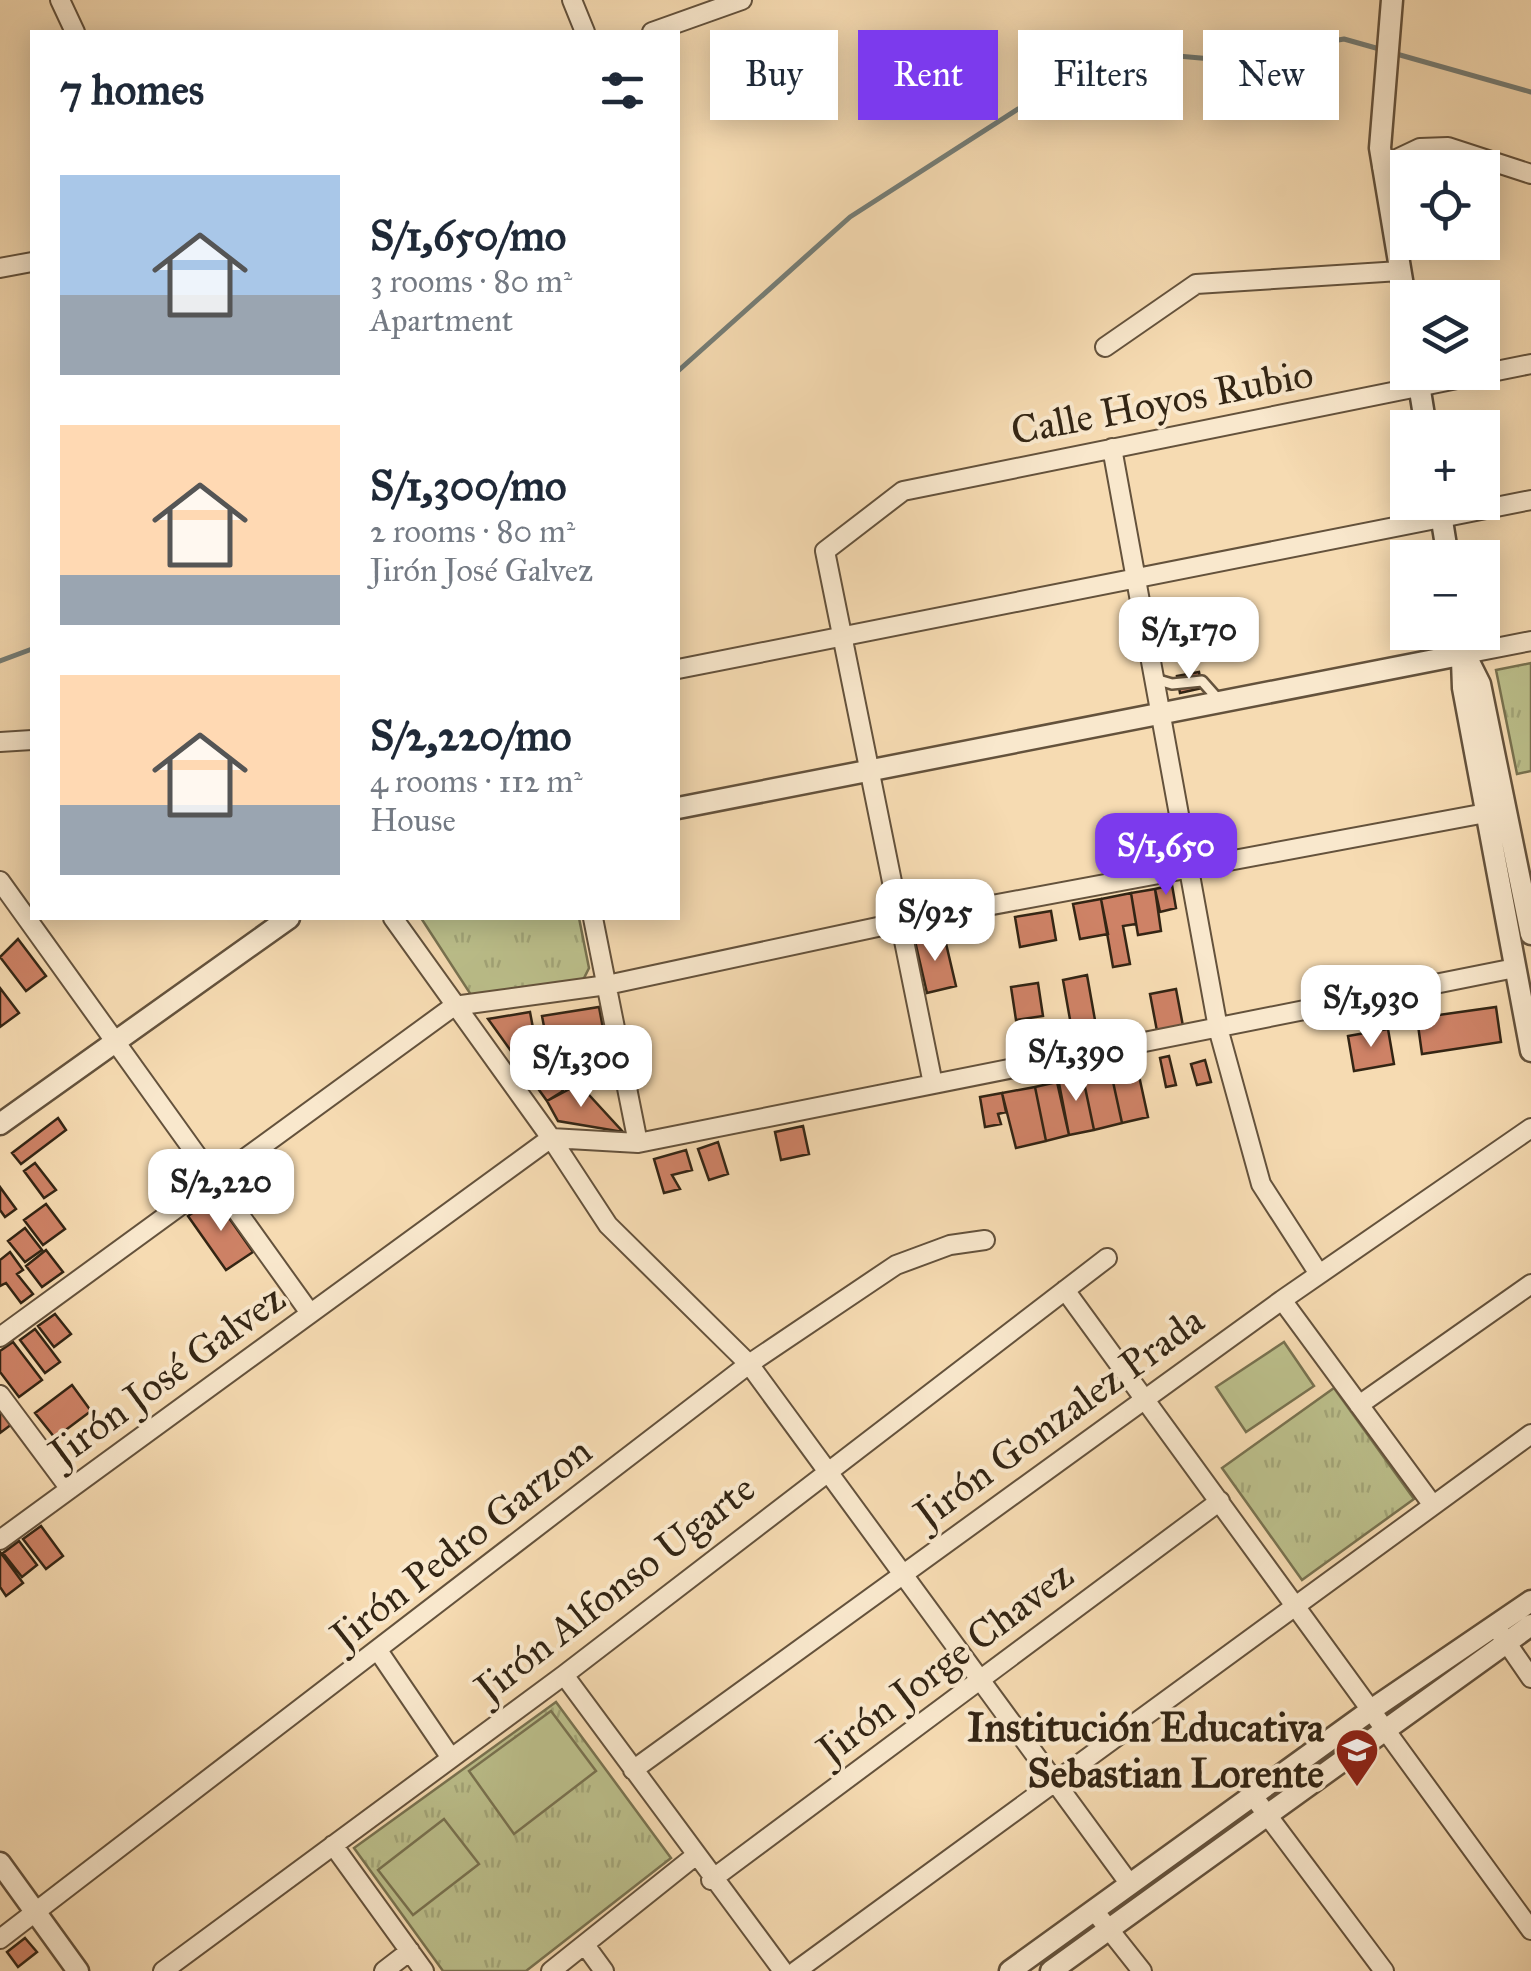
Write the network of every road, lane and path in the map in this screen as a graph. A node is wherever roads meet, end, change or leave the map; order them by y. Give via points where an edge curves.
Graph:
1 (60, 0) edge
2 (572, 0) edge
3 (742, 0) edge
4 (1392, 0) edge
5 (74, 30) edge
6 (584, 30) edge
7 (658, 30) edge
8 (1382, 166) junction
9 (1531, 174) edge
10 (30, 262) edge
11 (0, 268) edge
12 (1400, 271) junction
13 (1402, 280) edge
14 (1105, 347) dead end
15 (1531, 364) edge
16 (1500, 368) edge
17 (1390, 385) edge
18 (1112, 448) junction
19 (1531, 500) edge
20 (1500, 503) edge
21 (1395, 520) edge
22 (1136, 577) junction
23 (841, 637) junction
24 (1531, 641) edge
25 (1464, 650) edge
26 (1465, 654) junction
27 (680, 669) edge
28 (1155, 679) junction
29 (1220, 702) junction
30 (1162, 713) junction
31 (30, 740) edge
32 (0, 742) edge
33 (871, 769) junction
34 (680, 808) edge
35 (1486, 813) junction
36 (1191, 868) junction
37 (0, 880) edge
38 (30, 913) edge
39 (286, 920) edge
40 (394, 920) edge
41 (593, 920) edge
42 (38, 922) edge
43 (901, 922) junction
44 (1531, 934) edge
45 (1516, 968) junction
46 (607, 986) junction
47 (454, 1006) junction
48 (1218, 1028) junction
49 (116, 1042) junction
50 (1531, 1051) edge
51 (933, 1084) junction
52 (0, 1124) edge
53 (1531, 1128) edge
54 (552, 1138) junction
55 (638, 1143) junction
56 (215, 1180) junction
57 (985, 1240) dead end
58 (1108, 1258) dead end
59 (1320, 1274) junction
60 (1531, 1284) edge
61 (1065, 1290) junction
62 (1282, 1300) junction
63 (310, 1313) junction
64 (0, 1337) edge
65 (748, 1364) junction
66 (0, 1396) edge
67 (1146, 1398) junction
68 (1359, 1405) junction
69 (1531, 1434) edge
70 (826, 1470) junction
71 (70, 1489) junction
72 (1220, 1501) junction
73 (1432, 1504) junction
74 (0, 1540) edge
75 (902, 1574) junction
76 (1531, 1601) edge
77 (1295, 1605) junction
78 (1531, 1626) edge
79 (1500, 1633) junction
80 (379, 1652) junction
81 (564, 1674) junction
82 (1531, 1678) edge
83 (980, 1680) junction
84 (1371, 1710) junction
85 (1386, 1730) junction
86 (451, 1758) junction
87 (633, 1770) junction
88 (1054, 1782) junction
89 (1252, 1796) junction
90 (1266, 1814) junction
91 (333, 1845) junction
92 (695, 1856) junction
93 (0, 1864) edge
94 (712, 1880) junction
95 (1129, 1883) junction
96 (1093, 1910) junction
97 (34, 1911) junction
98 (1108, 1928) junction
99 (1531, 1930) edge
100 (0, 1939) edge
101 (584, 1945) junction
102 (410, 1951) junction
103 (78, 1971) edge
104 (163, 1971) edge
105 (384, 1971) edge
106 (424, 1971) edge
107 (551, 1971) edge
108 (604, 1971) edge
109 (782, 1971) edge
110 (796, 1971) edge
111 (1010, 1971) edge
112 (1051, 1971) edge
113 (1142, 1971) edge
114 (1384, 1971) edge

1 - 5 street
2 - 6 street
3 - 7 street
4 - 8 street
8 - 9 street via 1420,148 1448,147
8 - 12 street
10 - 11 street
12 - 13 street
12 - 14 street via 1196,284
15 - 16 street, Calle Hoyos Rubio
17 - 18 street, Calle Hoyos Rubio
18 - 22 street
18 - 23 street, Calle Hoyos Rubio via 903,490 826,552
19 - 20 street
21 - 22 street
22 - 23 street
22 - 28 street
23 - 27 street
23 - 33 street
24 - 26 street
25 - 26 street
26 - 29 street
26 - 35 street via 1463,688
26 - 44 street via 1480,684
28 - 29 lane via 1202,680
28 - 30 street
29 - 30 street
30 - 33 street
30 - 36 street
31 - 32 street
33 - 34 street
33 - 43 street
35 - 36 street
35 - 45 street
36 - 43 street
36 - 48 street
37 - 38 street
39 - 49 street
40 - 47 street
41 - 46 street
42 - 49 street
43 - 46 street
43 - 51 street
45 - 48 street
45 - 50 street
46 - 47 street
46 - 55 street
47 - 54 street
47 - 56 street
48 - 51 street
48 - 59 street via 1261,1184
49 - 52 street
49 - 56 street
51 - 55 street
53 - 59 street, Jirón Gonzalez Prada
54 - 55 street
54 - 63 street, Jirón José Galvez
54 - 65 street via 608,1225
56 - 63 street
56 - 64 street
57 - 65 street, Jirón Pedro Garzon via 896,1265
58 - 61 street, Jirón Alfonso Ugarte
59 - 62 street, Jirón Gonzalez Prada
60 - 68 street
61 - 67 street
61 - 70 street, Jirón Alfonso Ugarte
62 - 67 street, Jirón Gonzalez Prada
62 - 68 street
63 - 71 street, Jirón José Galvez
65 - 70 street
65 - 80 street, Jirón Pedro Garzon
66 - 71 street
67 - 72 street
67 - 75 street, Jirón Gonzalez Prada
68 - 73 street
69 - 73 street
70 - 75 street
70 - 81 street, Jirón Alfonso Ugarte
71 - 74 street, Jirón José Galvez
72 - 77 street
72 - 83 street, Jirón Jorge Chavez
73 - 77 street
75 - 83 street
75 - 87 street, Jirón Gonzalez Prada
76 - 79 street
77 - 84 street
77 - 88 street
78 - 79 street
79 - 82 street
79 - 84 street
79 - 85 street
80 - 86 street
80 - 97 street, Jirón Pedro Garzon
81 - 86 street, Jirón Alfonso Ugarte
81 - 87 street
83 - 88 street
83 - 94 street, Jirón Jorge Chavez
84 - 85 street
84 - 89 street
85 - 90 street
85 - 99 street
86 - 91 street, Jirón Alfonso Ugarte
87 - 92 street
88 - 95 street
88 - 110 street
89 - 90 street
89 - 95 street
90 - 98 street
90 - 114 street
91 - 102 street
91 - 104 street, Jirón Alfonso Ugarte
92 - 94 street
92 - 101 street
93 - 97 street
94 - 109 street
95 - 96 street
96 - 98 street
96 - 111 street
97 - 100 street, Jirón Pedro Garzon
97 - 103 street
98 - 112 street
98 - 113 street
101 - 107 street
101 - 108 street
102 - 105 street
102 - 106 street

